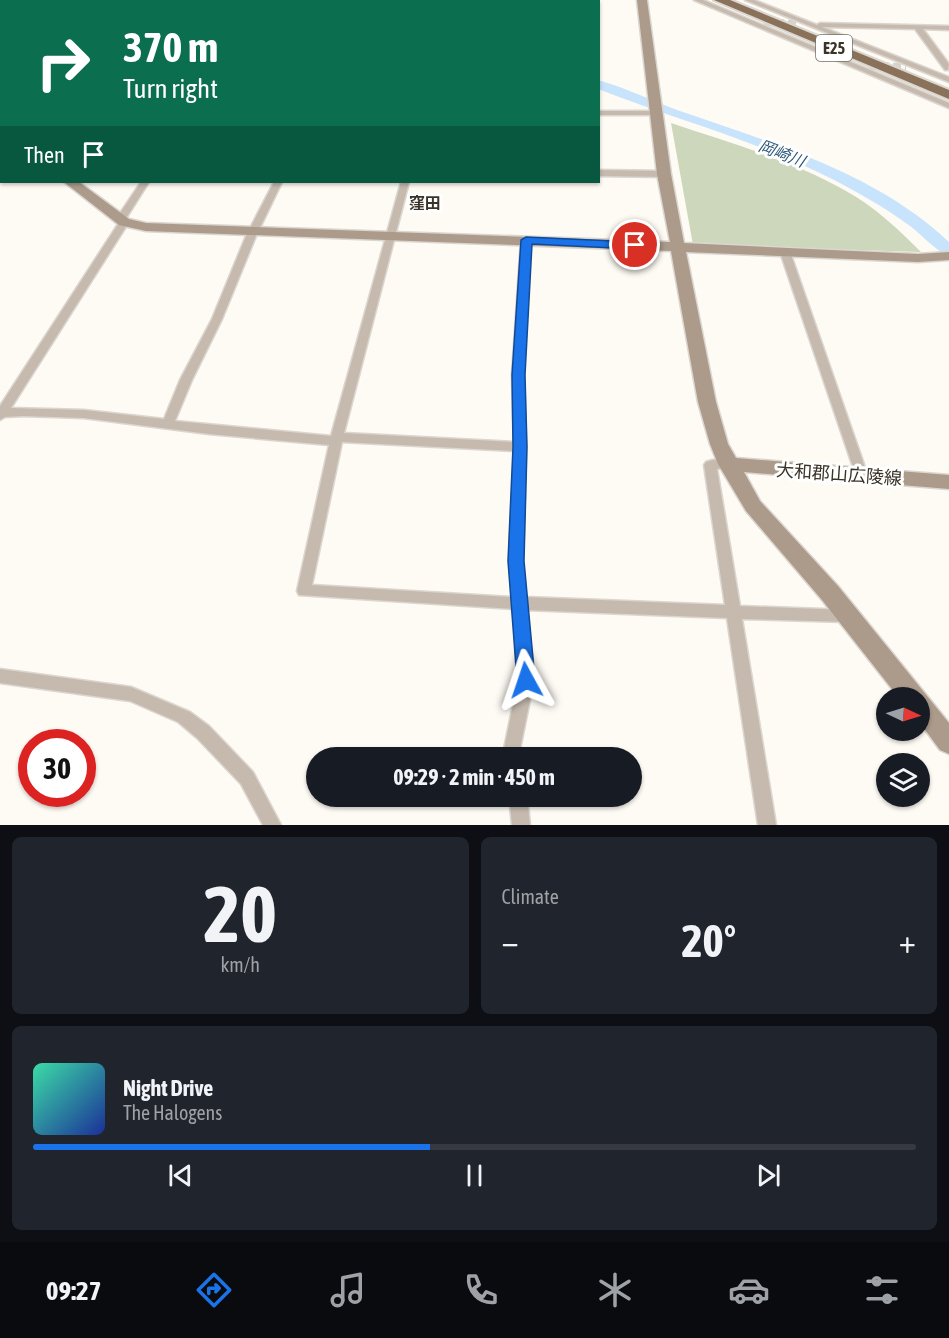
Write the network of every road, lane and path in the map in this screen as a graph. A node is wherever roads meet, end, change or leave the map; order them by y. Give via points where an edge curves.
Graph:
1 (642, 0) edge
2 (697, 0) edge
3 (720, 0) edge
4 (732, 0) edge
5 (748, 0) edge
6 (813, 26) junction
7 (918, 28) junction
8 (949, 28) edge
9 (855, 66) junction
10 (869, 66) tunnel mouth
11 (906, 67) tunnel mouth
12 (921, 68) junction
13 (949, 68) edge
14 (949, 80) edge
15 (949, 89) edge
16 (949, 95) edge
17 (949, 106) edge
18 (657, 107) junction
19 (600, 113) edge
20 (600, 173) edge
21 (664, 174) junction
22 (72, 183) edge
23 (144, 183) edge
24 (278, 183) edge
25 (405, 183) edge
26 (122, 220) junction
27 (256, 230) junction
28 (390, 235) junction
29 (526, 240) junction
30 (679, 248) junction
31 (784, 252) junction
32 (945, 256) edge
33 (1, 414) edge
34 (168, 424) junction
35 (337, 439) junction
36 (520, 447) junction
37 (728, 464) junction
38 (862, 476) junction
39 (949, 483) edge
40 (520, 602) junction
41 (732, 610) junction
42 (848, 616) junction
43 (0, 676) edge
44 (905, 687) edge
45 (930, 718) edge
46 (949, 742) edge
47 (512, 747) edge
48 (519, 807) edge
49 (272, 825) edge
50 (521, 825) edge
51 (767, 825) edge

1 - 18 street
2 - 9 street
3 - 16 highway, E25
4 - 15 highway, E25
5 - 6 street
6 - 7 street
6 - 12 street
7 - 8 street
7 - 13 street
9 - 10 street
9 - 17 street
11 - 12 street
12 - 13 street
12 - 14 street
18 - 19 street
18 - 21 street
20 - 21 street
21 - 30 street
22 - 26 street
23 - 26 street
24 - 27 street
25 - 28 street
26 - 27 street via 146,227
26 - 33 street
27 - 28 street
27 - 34 street
28 - 29 street
28 - 35 street
29 - 30 street
29 - 36 street via 518,375
30 - 31 street
30 - 37 street via 707,402
31 - 32 street
31 - 38 street
33 - 34 street via 48,410
34 - 35 street
35 - 36 street
35 - 40 street via 304,591
36 - 40 street via 516,561
37 - 38 street, 大和郡山広陵線
37 - 41 street via 710,465
37 - 42 street via 753,506
38 - 39 street, 大和郡山広陵線
40 - 41 street
40 - 47 street via 526,680
41 - 42 street
41 - 51 street
42 - 44 street
43 - 49 street via 131,694 184,717 247,778
45 - 46 street
48 - 50 street

